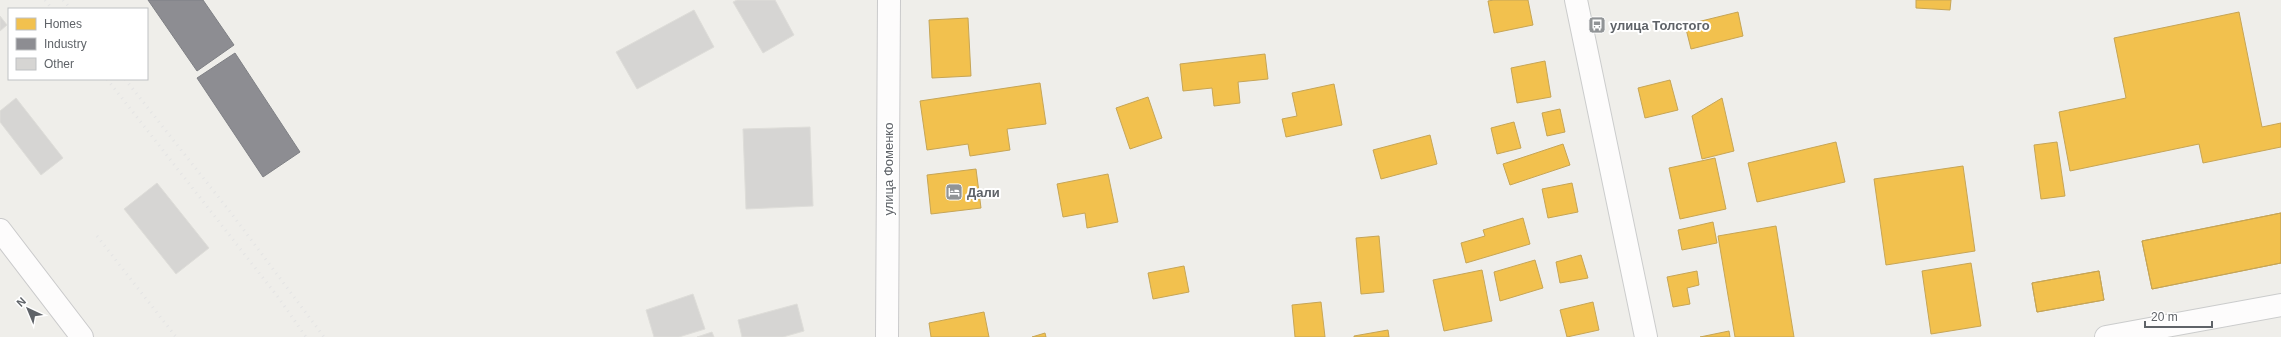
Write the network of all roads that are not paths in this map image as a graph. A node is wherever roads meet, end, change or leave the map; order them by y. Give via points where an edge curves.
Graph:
1 (889, 0) edge
2 (1576, 0) edge
3 (0, 230) edge
4 (2281, 305) edge
5 (82, 337) edge
6 (887, 337) edge
7 (1646, 337) edge
8 (2106, 337) edge

1 - 6 street, улица Фоменко
2 - 7 street
3 - 5 street
4 - 8 street

